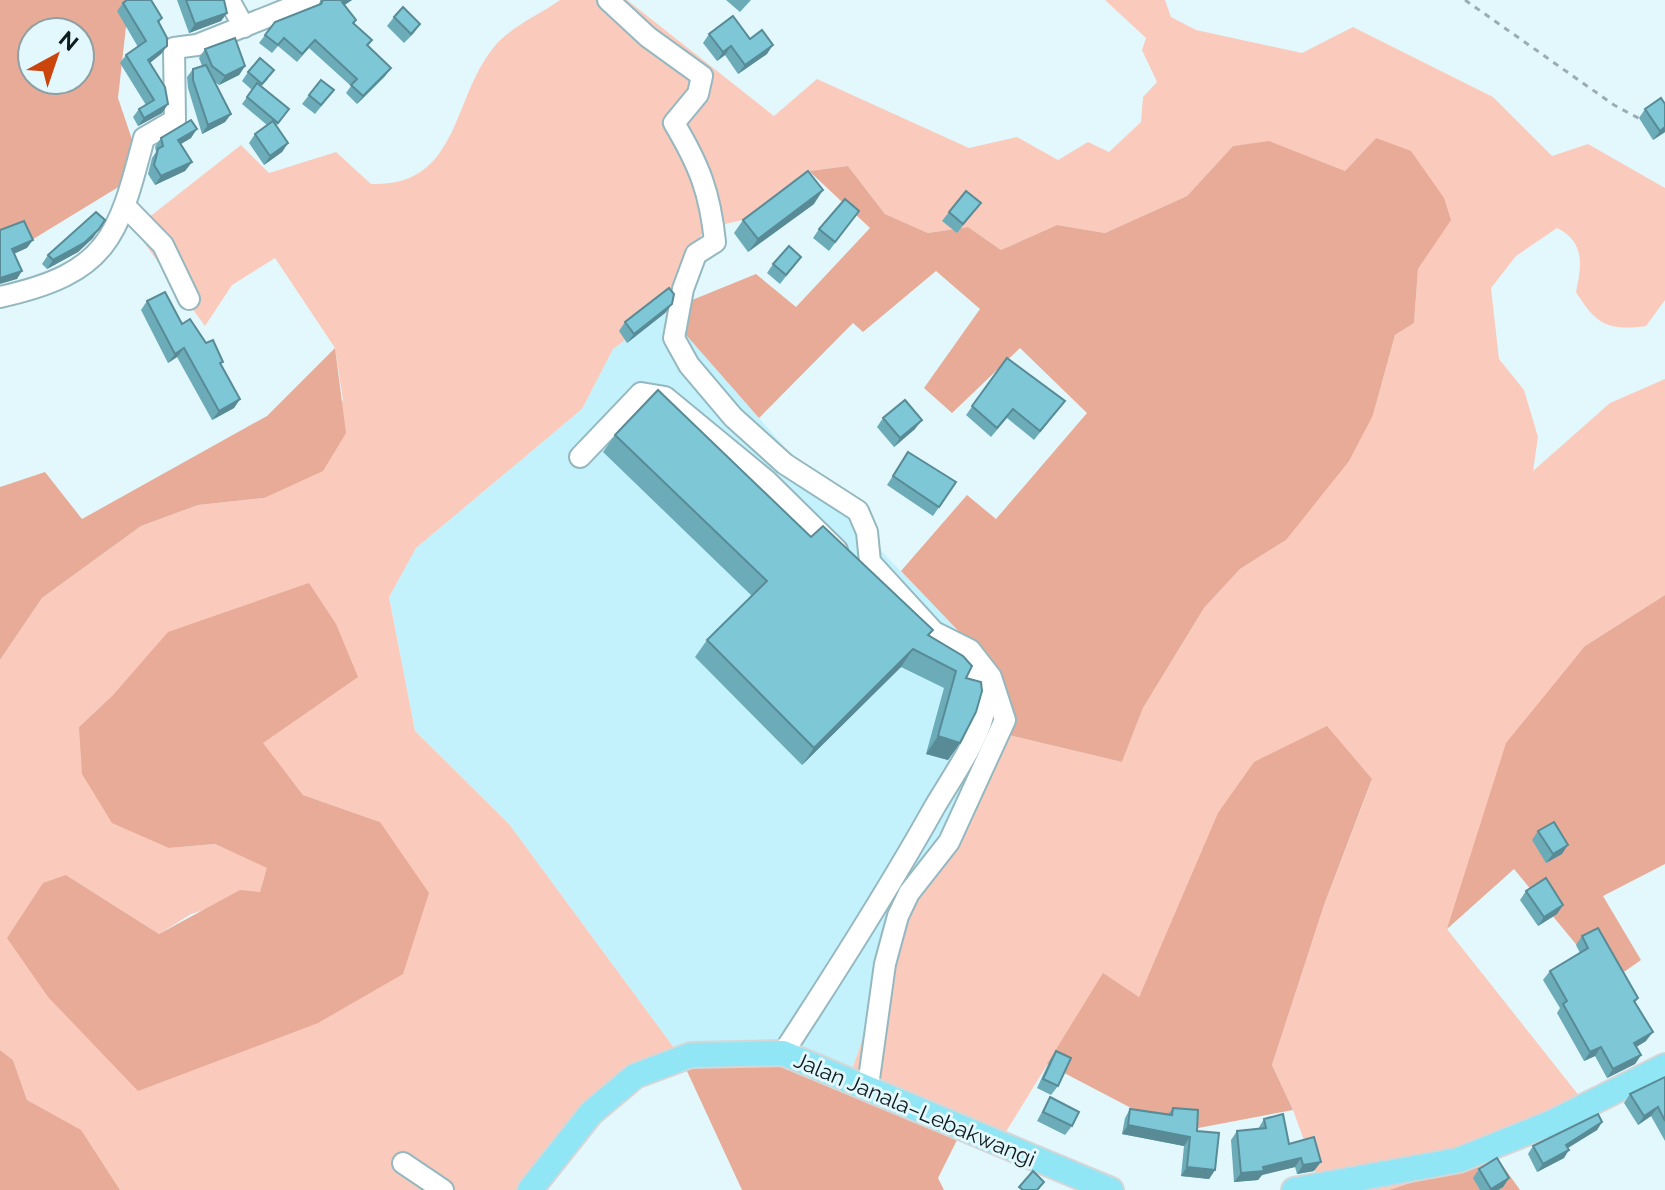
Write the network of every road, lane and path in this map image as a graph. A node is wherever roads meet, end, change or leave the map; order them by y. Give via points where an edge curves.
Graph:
1 (229, 0) edge
2 (310, 0) edge
3 (608, 0) edge
4 (1465, 0) edge
5 (244, 27) junction
6 (1652, 125) edge
7 (126, 207) junction
8 (0, 297) edge
9 (189, 299) dead end
10 (580, 457) dead end
11 (783, 1053) junction
12 (1665, 1066) edge
13 (868, 1086) junction
14 (403, 1163) dead end
15 (443, 1190) edge
16 (530, 1190) edge
17 (1111, 1190) edge
18 (1294, 1190) edge

1 - 5 street
2 - 5 street
3 - 13 street via 702,76 698,94 674,123 698,163 715,242 696,254 674,338 689,365 733,417 785,464 858,511 870,562 934,632 970,650 995,685 1005,720 949,842 898,916 885,964
4 - 6 path via 1614,105
5 - 7 street via 174,48 175,120 144,138
7 - 8 street via 113,237 96,258 42,287
7 - 9 street via 163,245
10 - 11 street via 641,393 665,397 767,481 911,624 968,670 981,689 983,715 956,769 873,916
11 - 13 main road, Jalan Janala–Lebakwangi
11 - 16 main road, Jalan Janala–Lebakwangi via 691,1055 635,1076 591,1113
12 - 18 main road via 1551,1123 1459,1160
13 - 17 main road, Jalan Janala–Lebakwangi
14 - 15 street

